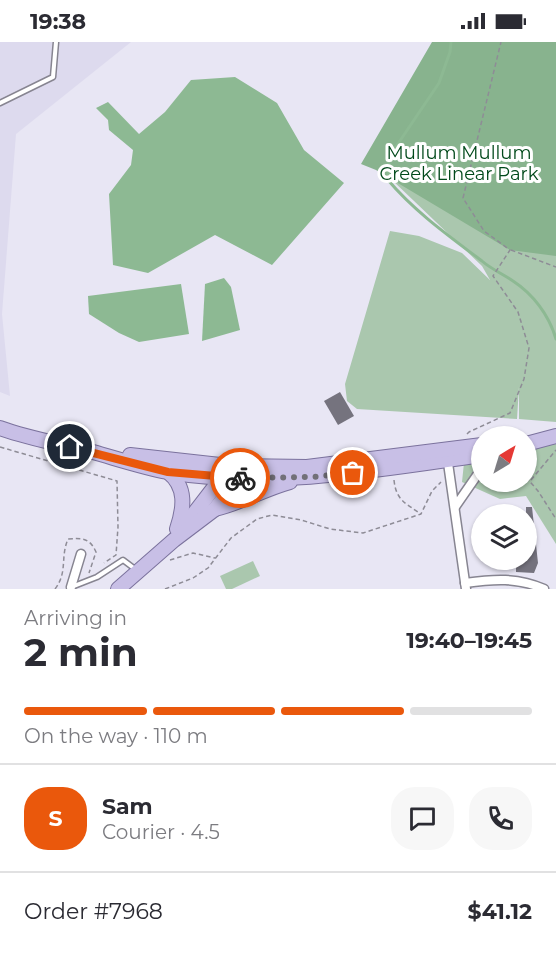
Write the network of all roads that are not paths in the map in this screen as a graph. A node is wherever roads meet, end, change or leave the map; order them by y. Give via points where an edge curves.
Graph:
1 (56, 42) edge
2 (0, 103) edge
3 (0, 428) edge
4 (556, 436) edge
5 (537, 441) edge
6 (471, 446) edge
7 (92, 452) junction
8 (471, 457) edge
9 (448, 461) junction
10 (168, 472) junction
11 (226, 472) junction
12 (245, 472) junction
13 (312, 477) junction
14 (471, 484) edge
15 (455, 507) junction
16 (215, 509) junction
17 (174, 540) junction
18 (81, 554) dead end
19 (138, 571) junction
20 (465, 586) edge
21 (69, 588) edge
22 (118, 589) edge
23 (544, 589) edge

1 - 2 lane via 53,77
3 - 7 main road
4 - 5 main road
6 - 9 main road
7 - 10 main road
7 - 11 main road
8 - 9 main road
9 - 12 main road
9 - 13 main road
9 - 15 street
10 - 11 main road
10 - 17 main road via 177,478 184,507
11 - 12 main road
11 - 17 main road
12 - 13 main road
12 - 16 main road
13 - 16 main road via 274,486
14 - 15 street
15 - 20 street
16 - 17 main road
17 - 19 main road
18 - 21 street
19 - 21 lane via 123,560 97,577
19 - 22 main road
20 - 23 street via 511,580

